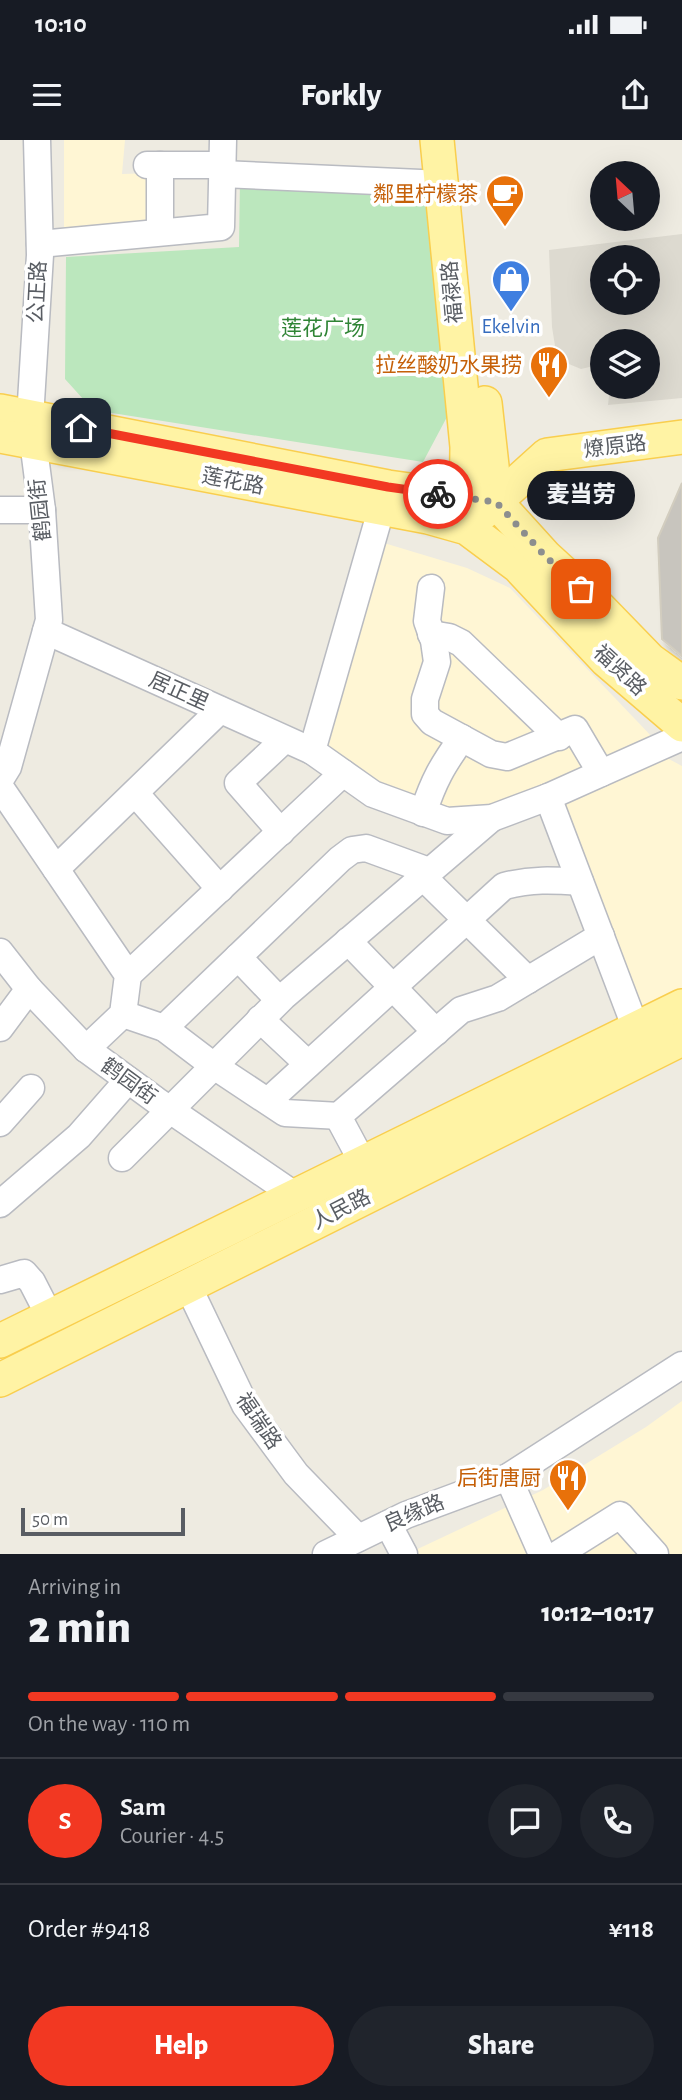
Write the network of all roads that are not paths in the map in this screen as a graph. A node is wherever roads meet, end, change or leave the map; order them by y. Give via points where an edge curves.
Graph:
1 (37, 140) edge
2 (437, 140) edge
3 (458, 140) edge
4 (222, 160) edge
5 (443, 184) junction
6 (160, 232) junction
7 (40, 244) junction
8 (21, 424) edge
9 (0, 436) edge
10 (682, 437) edge
11 (476, 509) junction
12 (0, 510) edge
13 (42, 510) junction
14 (381, 510) junction
15 (431, 588) dead end
16 (46, 631) junction
17 (431, 634) junction
18 (682, 683) edge
19 (220, 710) junction
20 (682, 725) edge
21 (559, 737) junction
22 (682, 737) edge
23 (462, 738) junction
24 (284, 740) junction
25 (312, 751) junction
26 (343, 773) junction
27 (601, 773) junction
28 (0, 780) edge
29 (0, 787) edge
30 (135, 793) junction
31 (548, 797) junction
32 (423, 813) junction
33 (492, 818) junction
34 (281, 832) junction
35 (56, 869) junction
36 (426, 874) junction
37 (580, 882) junction
38 (220, 889) junction
39 (466, 920) junction
40 (601, 936) junction
41 (348, 941) junction
42 (0, 952) edge
43 (238, 957) junction
44 (128, 975) junction
45 (528, 980) junction
46 (393, 987) junction
47 (29, 989) junction
48 (279, 1000) junction
49 (682, 1006) edge
50 (123, 1014) junction
51 (260, 1019) junction
52 (0, 1028) edge
53 (164, 1028) junction
54 (636, 1029) junction
55 (436, 1032) junction
56 (682, 1039) edge
57 (86, 1049) junction
58 (308, 1064) junction
59 (214, 1066) junction
60 (128, 1080) junction
61 (31, 1088) dead end
62 (268, 1101) junction
63 (170, 1110) junction
64 (340, 1116) junction
65 (0, 1123) edge
66 (122, 1158) dead end
67 (363, 1163) junction
68 (296, 1196) junction
69 (2, 1199) edge
70 (0, 1280) edge
71 (188, 1286) junction
72 (50, 1317) junction
73 (0, 1341) edge
74 (682, 1365) edge
75 (0, 1380) edge
76 (508, 1476) junction
77 (388, 1524) junction
78 (358, 1538) junction
79 (326, 1554) edge
80 (404, 1554) edge
81 (542, 1554) edge
82 (558, 1554) edge
83 (655, 1554) edge

1 - 7 street, 公正路
2 - 5 main road, 福禄路
3 - 11 main road, 福禄路
4 - 5 street
4 - 6 street via 221,226
4 - 6 street via 153,165
5 - 11 main road, 福禄路
6 - 7 street
7 - 8 street, 公正路
8 - 9 main road, 莲花路
8 - 11 main road, 莲花路 via 388,487
8 - 13 street, 鹤园街
8 - 14 main road, 莲花路
10 - 11 main road, 燎原路 via 547,454
11 - 14 main road, 莲花路 via 428,517
11 - 18 main road, 福贤路 via 546,557 650,660
11 - 20 main road, 福贤路 via 519,566 606,660
12 - 13 street
13 - 16 street, 鹤园街
14 - 25 street
15 - 17 street via 426,621
16 - 19 street, 居正里
16 - 28 street, 鹤园街 via 8,767
17 - 21 street via 461,643
17 - 23 street via 437,662 425,713 432,722
19 - 24 street, 居正里
19 - 30 street
21 - 23 street via 507,757
21 - 27 street via 575,729
22 - 27 street
23 - 32 street via 441,766
24 - 25 street, 居正里
24 - 34 street via 238,783
25 - 26 street, 居正里
26 - 32 street, 居正里 via 373,794
26 - 34 street
27 - 31 street
29 - 35 street
30 - 35 street
30 - 38 street
31 - 33 street
31 - 37 street
32 - 33 street, 居正里 via 447,821
33 - 36 street
34 - 38 street
35 - 44 street
36 - 39 street
36 - 41 street
36 - 43 street via 366,848 352,850
37 - 39 street via 544,879 504,886
37 - 40 street
38 - 44 street
39 - 45 street
39 - 46 street
40 - 45 street
40 - 54 street
41 - 46 street
41 - 48 street
42 - 47 street
43 - 48 street
43 - 53 street
44 - 50 street
45 - 55 street via 498,998 461,1010
46 - 55 street
46 - 58 street
47 - 52 street
47 - 57 street
48 - 51 street
49 - 54 main road, 人民路
50 - 53 street
50 - 57 street, 鹤园街
51 - 58 street
51 - 59 street
53 - 59 street
54 - 67 main road, 人民路
55 - 64 street
56 - 71 main road, 人民路
57 - 60 street, 鹤园街
58 - 62 street
59 - 62 street
59 - 63 street
60 - 63 street, 鹤园街
60 - 69 street via 79,1136
61 - 65 street
62 - 64 street via 285,1113
63 - 66 street
63 - 68 street, 鹤园街
64 - 67 street
67 - 68 main road, 人民路
68 - 72 main road, 人民路
70 - 72 street via 24,1273
71 - 75 main road, 人民路
71 - 78 street, 福瑞路 via 244,1405 296,1474
72 - 73 main road, 人民路
74 - 76 street, 良缘路
76 - 77 street, 良缘路
76 - 81 street
77 - 78 street, 良缘路
77 - 80 street
78 - 79 street, 良缘路
82 - 83 street via 621,1515

